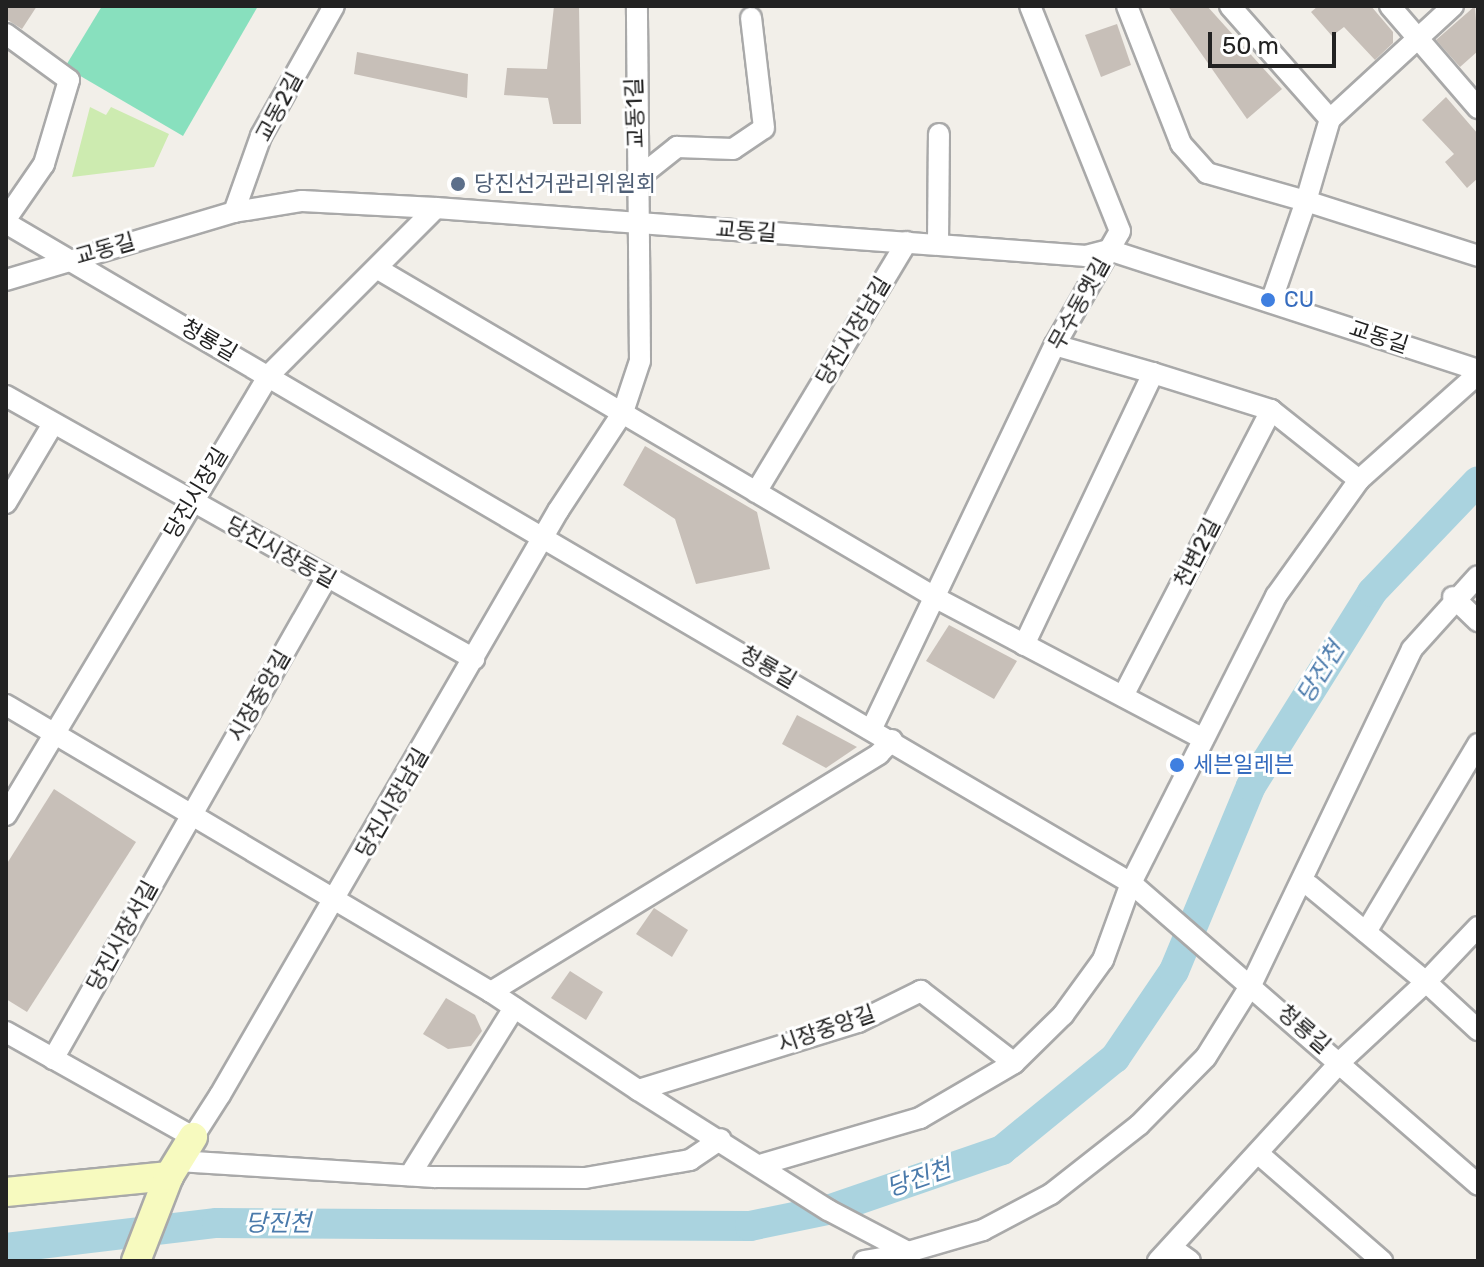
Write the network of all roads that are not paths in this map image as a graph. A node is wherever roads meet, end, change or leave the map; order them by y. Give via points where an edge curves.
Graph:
1 (334, 6) edge
2 (637, 6) edge
3 (1030, 6) edge
4 (1127, 6) edge
5 (1230, 6) edge
6 (1390, 6) edge
7 (1453, 6) edge
8 (751, 18) dead end
9 (6, 34) edge
10 (1417, 36) junction
11 (1478, 108) edge
12 (1330, 119) junction
13 (939, 134) dead end
14 (638, 178) junction
15 (1306, 201) junction
16 (436, 208) junction
17 (234, 212) junction
18 (6, 221) edge
19 (635, 223) junction
20 (907, 242) junction
21 (938, 244) junction
22 (1109, 250) junction
23 (1478, 256) edge
24 (71, 259) junction
25 (378, 269) junction
26 (6, 280) edge
27 (1271, 302) junction
28 (1055, 345) junction
29 (1478, 372) edge
30 (1153, 373) junction
31 (269, 375) junction
32 (6, 396) edge
33 (1271, 410) junction
34 (623, 412) junction
35 (53, 424) junction
36 (1359, 480) junction
37 (756, 492) junction
38 (190, 502) junction
39 (6, 503) edge
40 (545, 536) junction
41 (1478, 576) edge
42 (327, 577) junction
43 (1453, 597) junction
44 (938, 599) junction
45 (1478, 621) edge
46 (1024, 645) junction
47 (474, 659) junction
48 (1123, 696) junction
49 (6, 705) edge
50 (872, 728) junction
51 (54, 732) junction
52 (1203, 739) junction
53 (892, 740) junction
54 (1478, 744) edge
55 (191, 814) junction
56 (6, 815) edge
57 (1131, 883) junction
58 (1310, 886) dead end
59 (338, 899) junction
60 (1478, 927) edge
61 (1366, 932) junction
62 (1426, 982) junction
63 (1252, 983) junction
64 (491, 992) junction
65 (514, 1008) junction
66 (1478, 1030) edge
67 (6, 1032) edge
68 (53, 1059) junction
69 (1341, 1061) junction
70 (1014, 1063) junction
71 (638, 1090) junction
72 (721, 1139) junction
73 (1260, 1155) junction
74 (763, 1164) junction
75 (176, 1167) junction
76 (410, 1175) junction
77 (1478, 1185) edge
78 (6, 1192) edge
79 (1165, 1255) edge
80 (916, 1256) edge
81 (136, 1261) edge
82 (864, 1261) edge
83 (1190, 1261) edge
84 (1382, 1261) edge

1 - 17 street, 교동2길 via 261,136
2 - 14 street, 교동1길 via 632,11
3 - 22 street, 무수동옛길 via 1120,231
4 - 15 street via 1181,144 1207,173
5 - 12 street
6 - 10 street
7 - 10 street
8 - 14 street via 764,128 733,149 677,147
9 - 18 street via 69,80 44,164
10 - 11 street
10 - 12 street
12 - 15 street
13 - 21 street
14 - 19 street, 교동1길
15 - 23 street
15 - 27 street
16 - 17 street, 교동길 via 302,201
16 - 19 street, 교동길
16 - 25 street, 당진시장길
17 - 24 street, 교동길
18 - 24 street, 청룡길
19 - 20 street, 교동길
19 - 34 street, 당진시장남길 via 640,361
20 - 21 street, 교동길
20 - 37 street, 당진시장남길
21 - 22 street, 교동길 via 1086,256
22 - 27 street, 교동길
22 - 28 street, 무수동옛길
24 - 26 street, 교동길
24 - 31 street, 청룡길
25 - 31 street, 당진시장길
25 - 34 street
27 - 29 street, 교동길
28 - 30 street
28 - 44 street, 무수동옛길
29 - 36 street
30 - 33 street
30 - 46 street
31 - 38 street, 당진시장길
31 - 40 street, 청룡길
32 - 35 street, 당진시장동길
33 - 36 street
33 - 48 street, 천변2길
34 - 37 street
34 - 40 street, 당진시장남길
35 - 38 street, 당진시장동길
35 - 39 street
36 - 52 street via 1276,596
37 - 44 street
38 - 42 street, 당진시장동길
38 - 51 street, 당진시장길
40 - 47 street, 당진시장남길
40 - 50 street, 청룡길
41 - 43 street
42 - 47 street, 당진시장동길
42 - 55 street, 시장중앙길
43 - 45 street
43 - 63 street via 1412,649 1378,712
44 - 46 street
44 - 50 street, 무수동옛길
46 - 48 street
47 - 59 street, 당진시장남길
48 - 52 street
49 - 51 street
50 - 53 street, 청룡길
51 - 55 street
51 - 56 street, 당진시장길
52 - 57 street
53 - 57 street, 청룡길
53 - 64 street via 879,754
54 - 61 street
55 - 59 street
55 - 68 street, 당진시장서길
57 - 63 street, 청룡길
57 - 70 street via 1103,960 1063,1015
58 - 61 street
59 - 64 street
59 - 75 street, 당진시장남길
60 - 62 street
61 - 62 street
62 - 66 street
62 - 69 street
63 - 69 street, 청룡길
63 - 80 street via 1206,1057 1139,1125 1051,1194 983,1230
64 - 65 street
65 - 71 street
65 - 76 street
67 - 68 street
68 - 75 street
69 - 73 street
69 - 77 street, 청룡길
70 - 71 street, 시장중앙길 via 921,991 858,1022
70 - 74 street via 920,1118
71 - 72 street
72 - 74 street
72 - 76 street via 690,1160 585,1178
73 - 79 street
73 - 84 street
74 - 80 street via 828,1210
75 - 76 street
75 - 78 street
75 - 81 street
79 - 83 street
80 - 82 street

